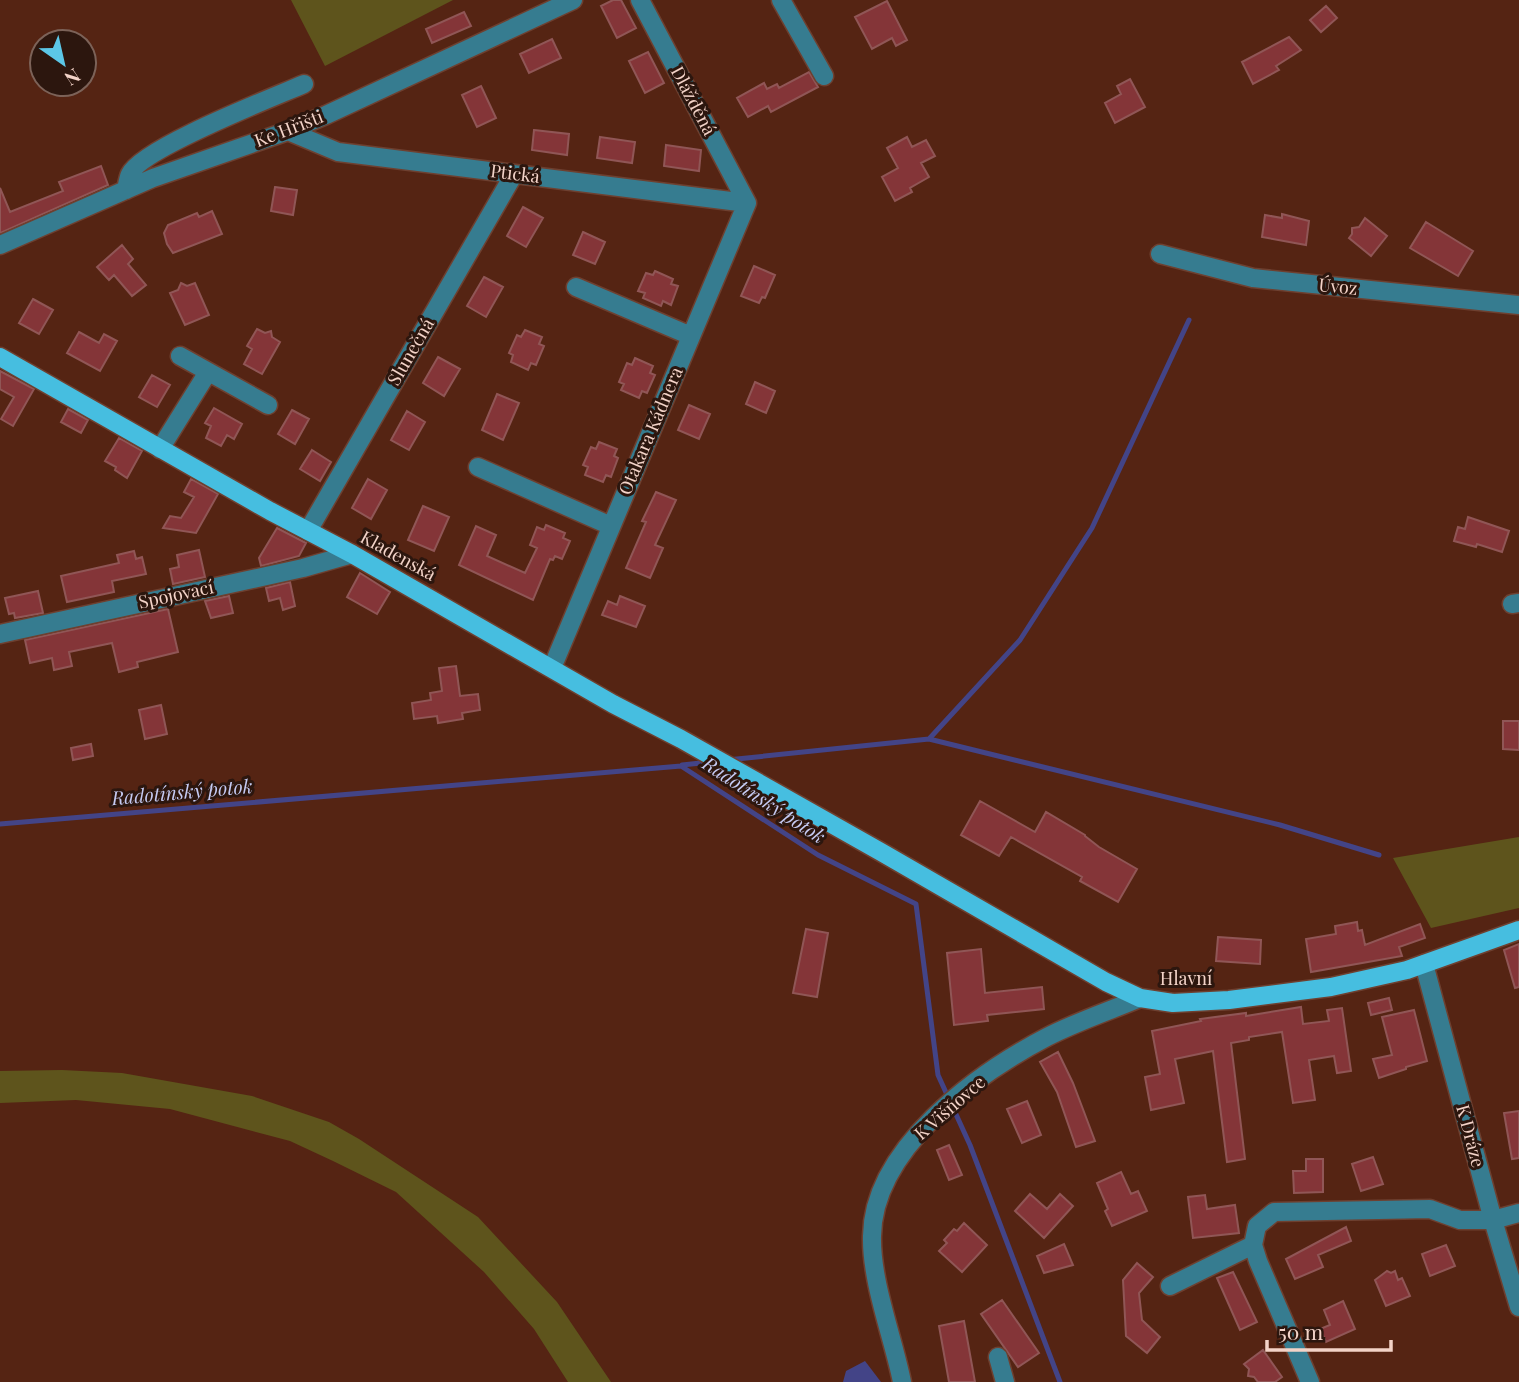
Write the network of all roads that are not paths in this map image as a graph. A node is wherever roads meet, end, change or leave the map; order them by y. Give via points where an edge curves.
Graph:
1 (573, 0) edge
2 (640, 0) edge
3 (781, 0) edge
4 (824, 76) dead end
5 (304, 84) dead end
6 (288, 131) junction
7 (514, 174) junction
8 (126, 190) junction
9 (747, 203) junction
10 (0, 245) edge
11 (1160, 254) dead end
12 (576, 287) dead end
13 (1519, 305) edge
14 (691, 336) junction
15 (180, 356) dead end
16 (0, 357) edge
17 (208, 372) junction
18 (268, 405) dead end
19 (160, 449) junction
20 (478, 467) dead end
21 (611, 526) junction
22 (308, 531) junction
23 (352, 554) junction
24 (0, 634) edge
25 (552, 668) junction
26 (613, 704) joint
27 (1519, 930) edge
28 (1424, 964) junction
29 (1140, 998) junction
30 (1519, 1213) edge
31 (1493, 1220) junction
32 (1253, 1245) junction
33 (1170, 1286) dead end
34 (1519, 1307) edge
35 (998, 1357) dead end
36 (902, 1382) edge
37 (1005, 1382) edge
38 (1310, 1382) edge

1 - 6 street, Ke Hřišti
2 - 9 street, Dlážděná
3 - 4 street
5 - 8 street via 151,155 130,173
6 - 7 street, Ptická via 338,152
6 - 8 street, Ke Hřišti
7 - 9 street, Ptická
7 - 22 street, Slunečná
8 - 10 street, Ke Hřišti
9 - 14 street, Otakara Kádnera
11 - 13 street, Úvoz via 1253,278
12 - 14 street
14 - 21 street, Otakara Kádnera
15 - 17 street
16 - 19 main road, Kladenská
17 - 18 street
17 - 19 street
19 - 22 main road, Kladenská
20 - 21 street
21 - 25 street, Otakara Kádnera
22 - 23 main road, Kladenská
23 - 24 street, Spojovací
23 - 25 main road, Kladenská
25 - 26 main road, Kladenská
26 - 29 main road, Hlavní
27 - 28 main road, Hlavní
28 - 29 main road, Hlavní via 1331,987 1229,1000 1173,1003
28 - 31 street, K Dráze
29 - 36 street, K Višňovce via 1045,1038 989,1074 933,1119 894,1165 880,1197 872,1240
30 - 31 street
31 - 32 street via 1460,1220 1430,1209 1274,1212 1257,1226
31 - 34 street, K Dráze
32 - 33 street
32 - 38 street
35 - 37 street

